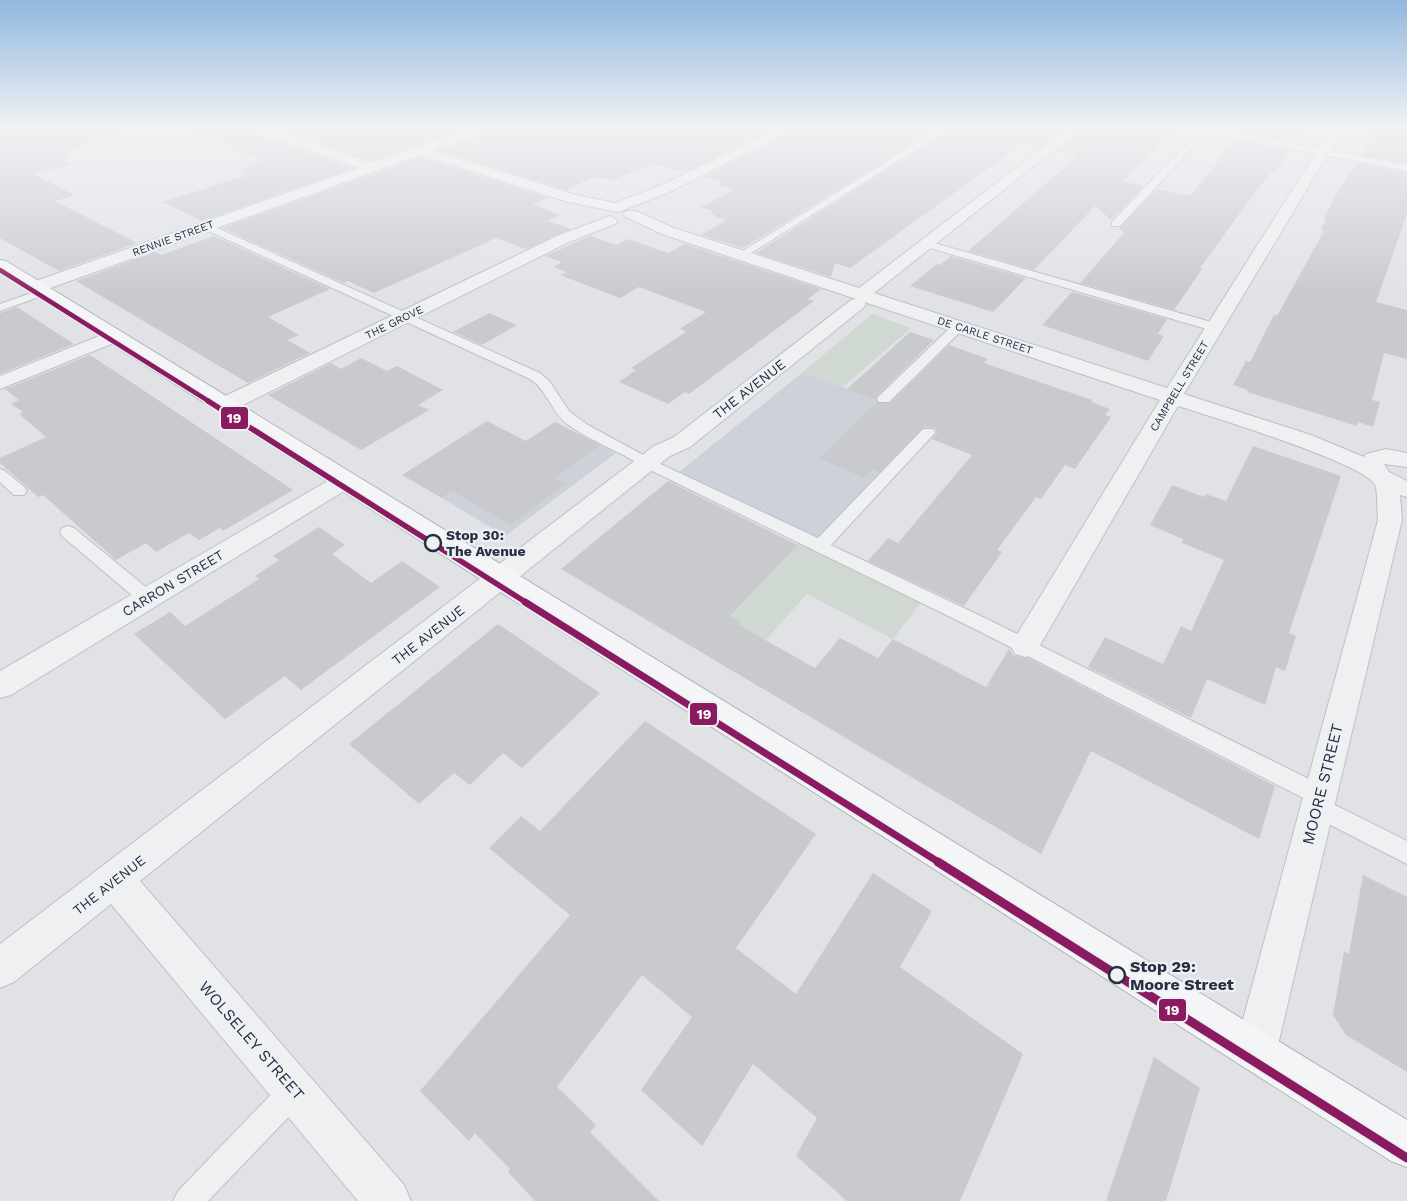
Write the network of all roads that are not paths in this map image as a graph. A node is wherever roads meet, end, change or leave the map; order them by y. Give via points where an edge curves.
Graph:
1 (323, 185) edge
2 (529, 185) edge
3 (672, 185) edge
4 (853, 185) edge
5 (1002, 185) edge
6 (1152, 185) edge
7 (1302, 185) edge
8 (615, 214) junction
9 (1116, 224) dead end
10 (206, 226) junction
11 (927, 244) junction
12 (741, 255) junction
13 (0, 265) edge
14 (39, 290) junction
15 (859, 299) junction
16 (0, 308) edge
17 (405, 317) junction
18 (958, 327) junction
19 (1214, 327) junction
20 (114, 336) junction
21 (0, 383) edge
22 (1172, 397) junction
23 (884, 399) dead end
24 (224, 405) junction
25 (928, 432) dead end
26 (647, 463) junction
27 (1393, 465) edge
28 (0, 474) edge
29 (346, 480) junction
30 (19, 491) dead end
31 (1398, 510) edge
32 (68, 532) dead end
33 (819, 547) junction
34 (502, 578) junction
35 (147, 598) junction
36 (1025, 646) junction
37 (0, 686) edge
38 (1318, 801) junction
39 (1407, 853) edge
40 (115, 880) junction
41 (0, 968) edge
42 (1256, 1049) junction
43 (295, 1090) junction
44 (1407, 1145) edge
45 (188, 1201) edge
46 (388, 1201) edge

1 - 10 street, RENNIE STREET
2 - 8 street, DE CARLE STREET
3 - 8 street, THE GROVE
4 - 12 lane
5 - 11 street, THE AVENUE
6 - 9 lane
7 - 19 street, CAMPBELL STREET
8 - 12 street, DE CARLE STREET
8 - 17 street, THE GROVE
10 - 14 street, RENNIE STREET
10 - 17 lane
11 - 15 street, THE AVENUE
11 - 19 lane
12 - 15 street, DE CARLE STREET
13 - 14 highway
14 - 16 lane
14 - 20 highway
15 - 18 street, DE CARLE STREET
15 - 26 street, THE AVENUE via 682,442 662,451
17 - 24 street, THE GROVE
17 - 26 lane via 541,380 564,414
18 - 22 street, DE CARLE STREET
18 - 23 lane
19 - 22 street, CAMPBELL STREET
20 - 21 street
20 - 24 highway
22 - 27 street, DE CARLE STREET via 1303,440
22 - 36 street, CAMPBELL STREET
24 - 29 highway
25 - 33 lane
26 - 33 lane
26 - 34 street, THE AVENUE
27 - 31 street, MOORE STREET
28 - 30 lane
29 - 34 highway
29 - 35 street, CARRON STREET
31 - 38 street, MOORE STREET
32 - 35 lane
33 - 36 lane
34 - 40 street, THE AVENUE
34 - 42 highway
35 - 37 street, CARRON STREET
36 - 38 lane
38 - 39 lane
38 - 42 street, MOORE STREET
40 - 41 street, THE AVENUE
40 - 43 street, WOLSELEY STREET
42 - 44 highway
43 - 45 lane
43 - 46 street, WOLSELEY STREET

